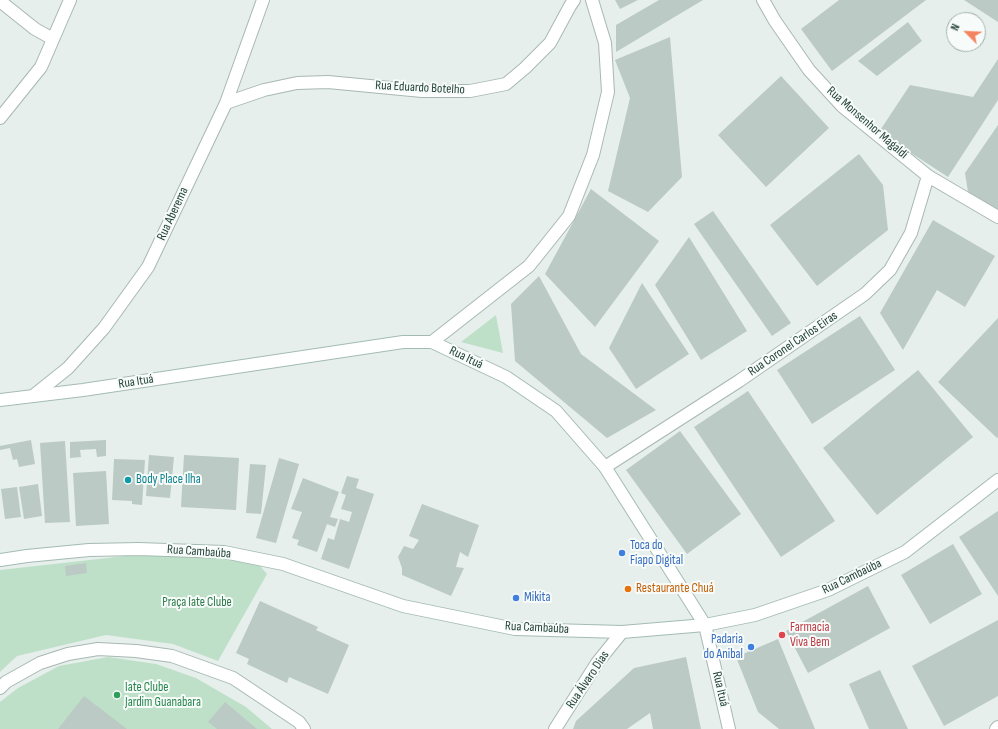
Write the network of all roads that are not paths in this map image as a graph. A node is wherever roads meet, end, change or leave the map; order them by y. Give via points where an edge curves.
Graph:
1 (70, 0) edge
2 (262, 0) edge
3 (574, 0) edge
4 (592, 0) edge
5 (763, 0) edge
6 (0, 1) edge
7 (53, 40) junction
8 (226, 102) junction
9 (0, 118) edge
10 (928, 176) junction
11 (998, 217) edge
12 (432, 342) junction
13 (33, 396) junction
14 (0, 400) edge
15 (605, 467) junction
16 (998, 480) edge
17 (0, 560) edge
18 (705, 625) junction
19 (622, 632) junction
20 (0, 688) edge
21 (998, 727) edge
22 (304, 729) edge
23 (555, 729) edge
24 (729, 729) edge
25 (996, 729) edge

1 - 7 street
2 - 8 street, Rua Aberema
3 - 8 street, Rua Eduardo Botelho via 550,43 506,84 470,91 422,91 328,82 297,83
4 - 12 street via 605,43 608,92 593,155 569,216 529,266
5 - 10 street, Rua Monsenhor Magaldi via 809,70 842,106
6 - 7 street
7 - 9 street via 40,67
8 - 13 street, Rua Aberema via 148,267 104,328 68,368
10 - 11 street, Rua Monsenhor Magaldi
10 - 15 street, Rua Coronel Carlos Eiras via 911,233 890,270 865,294
12 - 13 street, Rua Ituá via 403,342
12 - 15 street, Rua Ituá via 506,377 556,411
13 - 14 street, Rua Ituá
15 - 18 street, Rua Ituá
16 - 18 street, Rua Cambaúba via 905,552 828,590 755,615
17 - 19 street, Rua Cambaúba via 89,550 224,552 283,564 403,606 515,630
18 - 19 street, Rua Cambaúba
18 - 24 street, Rua Ituá
19 - 23 street, Rua Álvaro Dias via 597,663
20 - 22 street via 40,663 68,654 98,649 136,651 172,656 233,678 299,722
21 - 25 street

